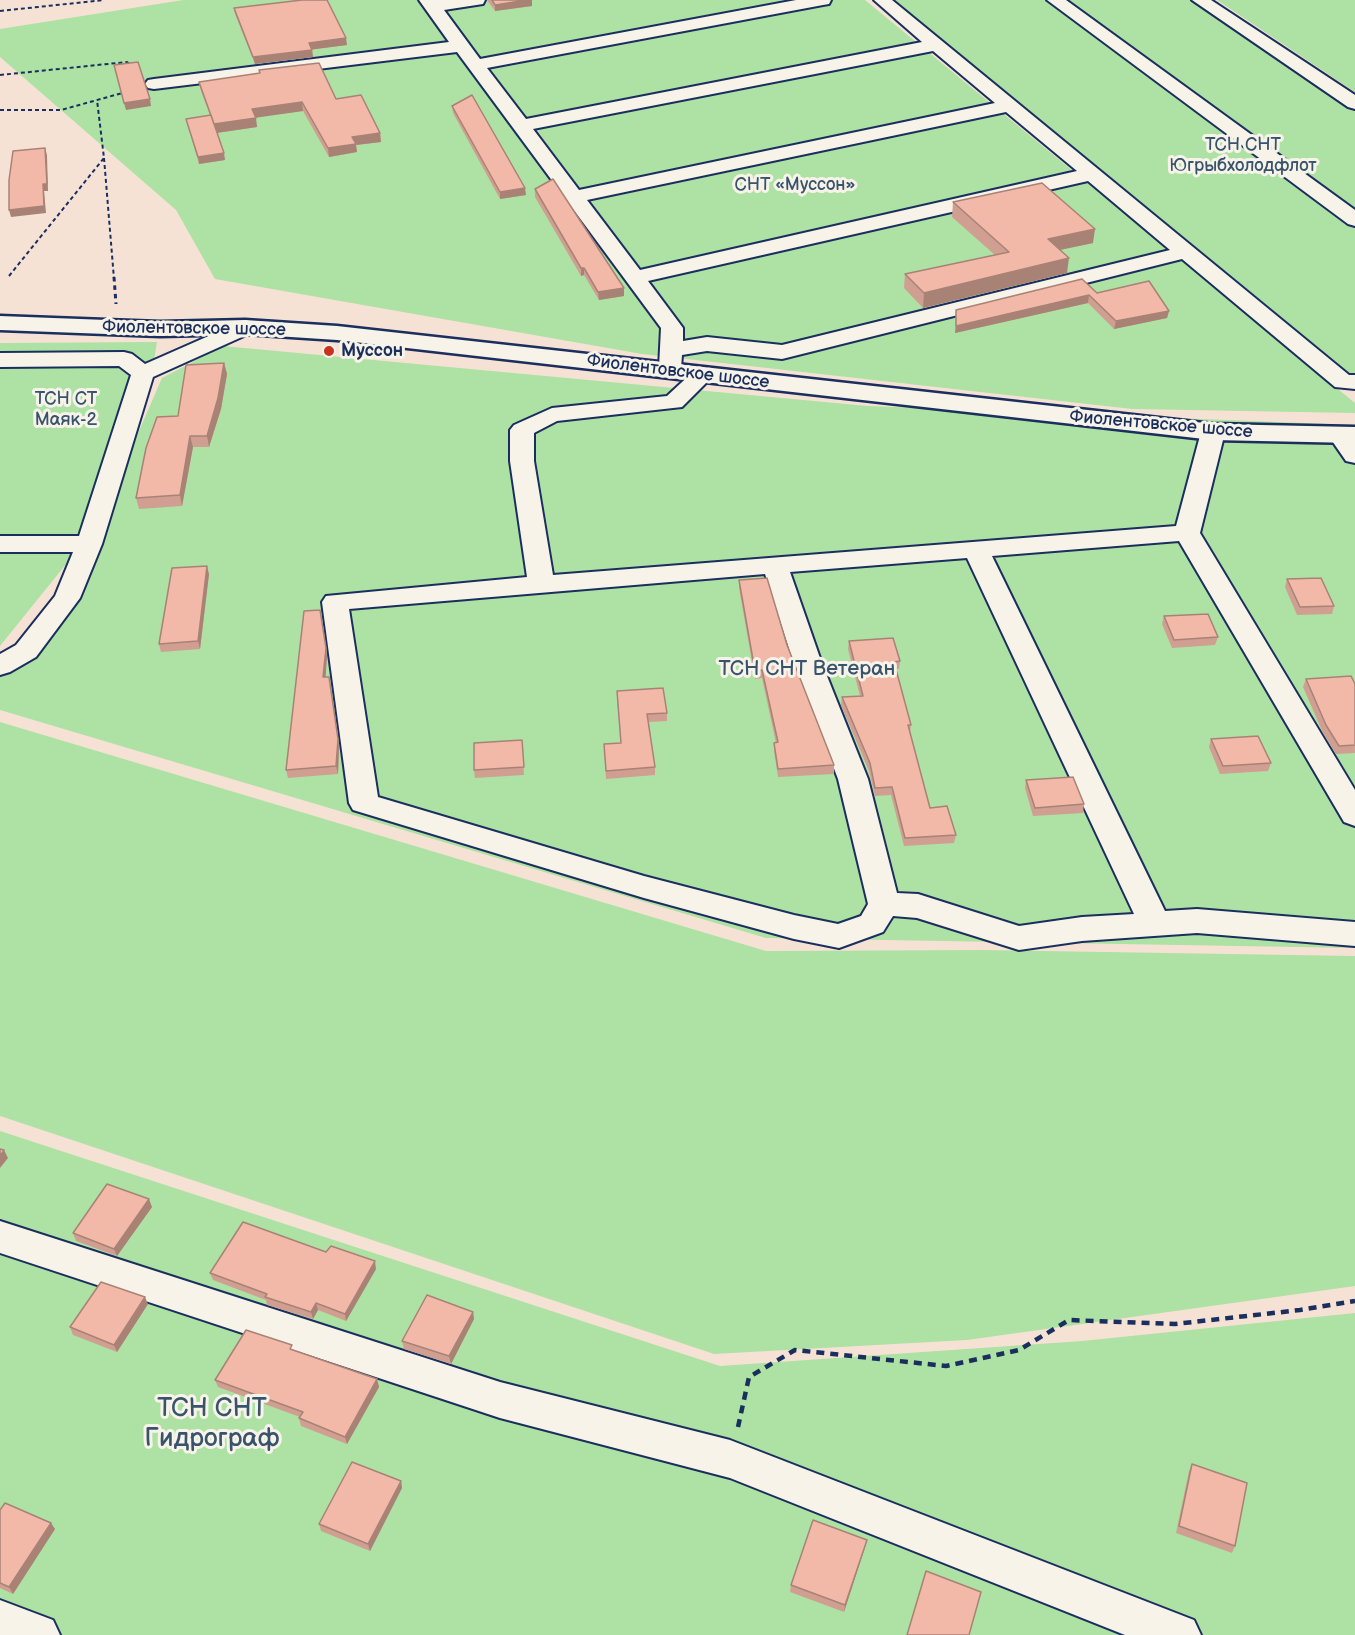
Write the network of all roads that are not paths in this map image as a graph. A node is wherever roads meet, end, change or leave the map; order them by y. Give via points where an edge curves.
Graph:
1 (477, 0) edge
2 (823, 0) edge
3 (882, 0) edge
4 (1054, 0) edge
5 (1200, 0) edge
6 (430, 4) edge
7 (936, 45) junction
8 (460, 46) junction
9 (474, 65) junction
10 (154, 84) road end
11 (1355, 103) edge
12 (1009, 106) junction
13 (520, 126) junction
14 (1092, 174) junction
15 (573, 197) junction
16 (1355, 220) edge
17 (1186, 252) junction
18 (635, 278) junction
19 (0, 323) edge
20 (245, 327) junction
21 (0, 360) edge
22 (670, 360) junction
23 (143, 374) junction
24 (703, 375) junction
25 (1355, 382) edge
26 (1213, 432) junction
27 (1348, 435) edge
28 (1355, 456) edge
29 (1187, 533) junction
30 (0, 544) edge
31 (89, 544) junction
32 (976, 550) junction
33 (776, 566) junction
34 (541, 584) junction
35 (0, 666) edge
36 (1355, 816) edge
37 (885, 904) junction
38 (1155, 924) junction
39 (1355, 934) edge
40 (0, 1238) edge
41 (0, 1621) edge
42 (38, 1635) edge
43 (1179, 1635) edge

1 - 6 lane
2 - 9 lane
3 - 7 lane
4 - 16 lane
5 - 11 lane
6 - 8 lane
7 - 12 lane
7 - 13 lane
8 - 9 lane
8 - 10 lane
9 - 13 lane
12 - 14 lane
12 - 15 lane
13 - 15 lane
14 - 17 lane
14 - 18 lane
15 - 18 lane
17 - 22 lane via 782,352 707,344
17 - 25 lane via 1343,382
18 - 22 lane via 672,328
19 - 20 main road, Фиолентовское шоссе via 160,329
20 - 22 main road, Фиолентовское шоссе
20 - 23 lane
21 - 23 lane via 124,360
22 - 24 main road, Фиолентовское шоссе
23 - 31 lane
24 - 26 main road, Фиолентовское шоссе
24 - 34 lane via 674,402 552,415 522,430 522,461
26 - 27 main road, Фиолентовское шоссе
26 - 29 lane
27 - 28 lane
29 - 32 lane
29 - 36 lane
30 - 31 lane
31 - 35 lane via 67,598 26,651
32 - 33 lane
32 - 38 lane
33 - 34 lane
33 - 37 lane via 807,662 853,779
34 - 37 lane via 335,602 364,803 644,887 839,936 872,924
37 - 38 lane via 918,906 1019,938 1082,928
38 - 39 lane via 1197,921
40 - 43 lane via 500,1400 730,1460
41 - 42 lane

